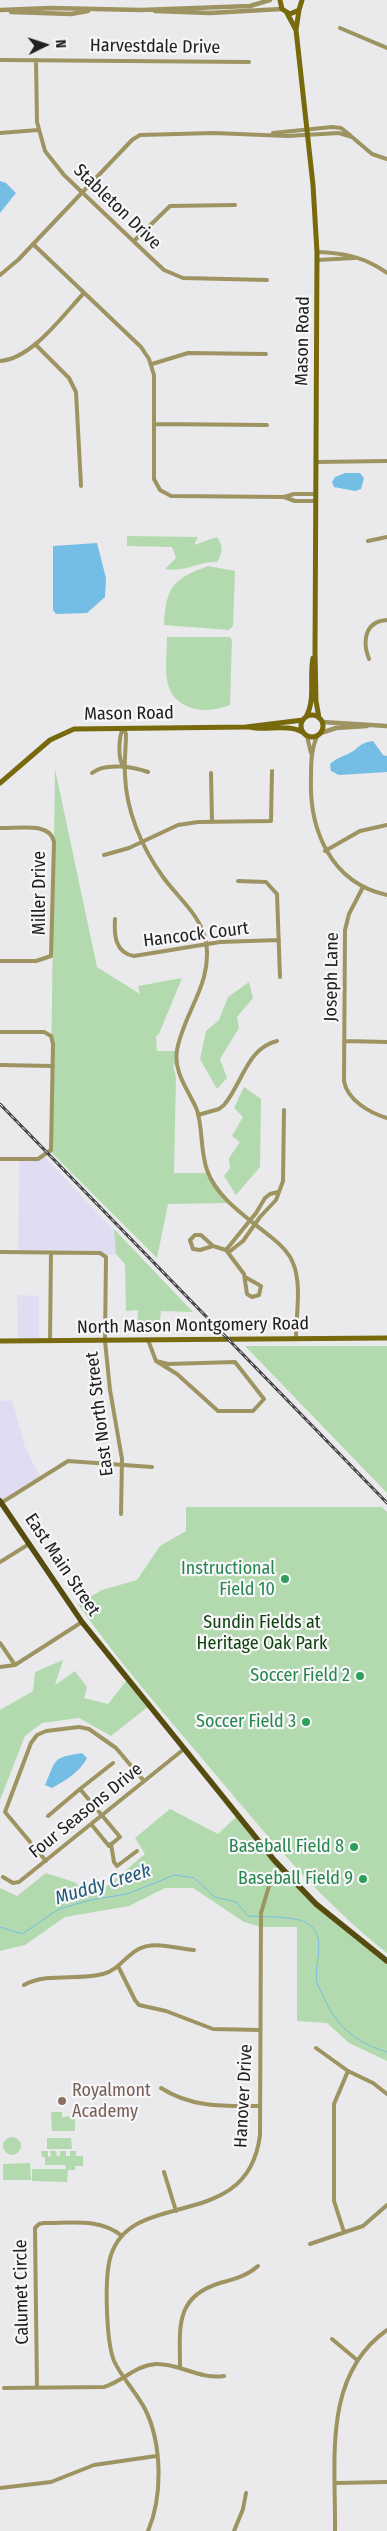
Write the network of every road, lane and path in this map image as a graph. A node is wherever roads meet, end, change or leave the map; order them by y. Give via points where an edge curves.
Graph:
1 (270, 0) edge
2 (280, 0) edge
3 (302, 0) edge
4 (0, 10) edge
5 (141, 10) junction
6 (299, 10) junction
7 (284, 11) junction
8 (340, 28) dead end
9 (296, 30) junction
10 (387, 48) edge
11 (0, 60) edge
12 (36, 60) junction
13 (249, 62) dead end
14 (307, 129) junction
15 (38, 130) junction
16 (0, 132) edge
17 (268, 134) junction
18 (308, 136) junction
19 (352, 137) junction
20 (387, 159) edge
21 (82, 192) junction
22 (235, 205) dead end
23 (134, 241) junction
24 (33, 244) junction
25 (317, 252) junction
26 (357, 258) junction
27 (317, 260) junction
28 (387, 273) edge
29 (0, 275) edge
30 (267, 280) dead end
31 (84, 293) junction
32 (35, 344) junction
33 (266, 354) dead end
34 (0, 361) edge
35 (152, 364) junction
36 (154, 424) junction
37 (267, 425) dead end
38 (387, 461) edge
39 (316, 462) junction
40 (81, 486) dead end
41 (315, 494) junction
42 (284, 498) junction
43 (315, 501) junction
44 (387, 537) edge
45 (368, 541) dead end
46 (387, 620) edge
47 (315, 652) junction
48 (369, 659) dead end
49 (305, 719) junction
50 (321, 720) junction
51 (371, 726) junction
52 (387, 726) edge
53 (246, 727) junction
54 (123, 728) junction
55 (319, 734) junction
56 (305, 735) junction
57 (312, 753) junction
58 (124, 767) junction
59 (272, 770) dead end
60 (148, 772) dead end
61 (92, 773) dead end
62 (211, 773) dead end
63 (0, 783) edge
64 (212, 822) junction
65 (387, 825) edge
66 (0, 828) edge
67 (143, 841) junction
68 (325, 851) junction
69 (104, 855) dead end
70 (238, 880) dead end
71 (363, 887) junction
72 (387, 895) edge
73 (115, 919) dead end
74 (279, 940) junction
75 (206, 944) junction
76 (0, 961) edge
77 (280, 977) dead end
78 (0, 1032) edge
79 (276, 1041) dead end
80 (344, 1041) junction
81 (387, 1042) edge
82 (0, 1065) edge
83 (53, 1066) junction
84 (284, 1110) dead end
85 (198, 1115) junction
86 (387, 1118) edge
87 (0, 1159) edge
88 (278, 1192) junction
89 (253, 1222) junction
90 (213, 1246) junction
91 (228, 1251) junction
92 (0, 1252) edge
93 (51, 1253) junction
94 (245, 1277) junction
95 (296, 1338) junction
96 (387, 1338) edge
97 (148, 1339) junction
98 (0, 1341) edge
99 (50, 1341) junction
100 (105, 1341) junction
101 (156, 1361) junction
102 (122, 1465) junction
103 (152, 1467) dead end
104 (1, 1502) edge
105 (121, 1514) dead end
106 (29, 1544) junction
107 (0, 1562) edge
108 (82, 1622) junction
109 (0, 1643) edge
110 (15, 1665) junction
111 (0, 1668) edge
112 (184, 1749) junction
113 (113, 1763) dead end
114 (144, 1781) junction
115 (80, 1789) junction
116 (48, 1816) dead end
117 (102, 1816) junction
118 (91, 1824) junction
119 (111, 1844) junction
120 (137, 1851) dead end
121 (46, 1861) junction
122 (284, 1871) junction
123 (3, 1877) dead end
124 (194, 1950) dead end
125 (387, 1961) edge
126 (118, 1966) junction
127 (24, 1985) dead end
128 (260, 2030) junction
129 (316, 2048) dead end
130 (348, 2071) junction
131 (162, 2088) dead end
132 (387, 2094) edge
133 (260, 2106) junction
134 (164, 2172) dead end
135 (387, 2205) edge
136 (176, 2211) junction
137 (344, 2232) junction
138 (122, 2236) junction
139 (310, 2244) dead end
140 (258, 2266) dead end
141 (387, 2330) edge
142 (332, 2339) dead end
143 (357, 2360) junction
144 (180, 2368) junction
145 (224, 2376) dead end
146 (124, 2378) junction
147 (4, 2388) dead end
148 (37, 2388) junction
149 (156, 2456) junction
150 (387, 2482) edge
151 (336, 2483) junction
152 (0, 2488) edge
153 (246, 2493) dead end
154 (148, 2531) edge
155 (234, 2531) edge
156 (335, 2531) edge

1 - 5 street via 250,6
2 - 7 main road, Mason Road
3 - 6 main road, Mason Road
4 - 5 street via 71,14
5 - 7 street via 210,13
6 - 7 main road via 293,13
6 - 9 main road, Mason Road
7 - 9 main road, Mason Road
8 - 10 street
9 - 14 main road, Mason Road
11 - 12 street, Harvestdale Drive
12 - 13 street, Harvestdale Drive
12 - 15 street, Stableton Drive
14 - 17 street
14 - 18 main road, Mason Road
14 - 19 street via 340,128
15 - 16 street
15 - 21 street, Stableton Drive via 51,160
17 - 18 street
17 - 21 street via 140,135
18 - 19 street via 339,134
18 - 25 main road, Mason Road
19 - 20 street via 372,154
21 - 23 street, Stableton Drive
21 - 24 street
22 - 23 street via 170,206
23 - 30 street, Stableton Drive via 159,266 176,276
24 - 29 street
24 - 31 street
25 - 26 street via 343,253
25 - 27 main road, Mason Road
26 - 27 street
26 - 28 street
27 - 39 main road, Mason Road
31 - 32 street
31 - 35 street via 142,348
32 - 34 street via 18,357
32 - 40 street via 69,378 76,392
33 - 35 street via 188,353
35 - 36 street
36 - 37 street
36 - 42 street via 154,479 165,494
38 - 39 street
39 - 41 main road, Mason Road
41 - 42 street via 294,494
41 - 43 main road, Mason Road
42 - 43 street
43 - 47 main road, Mason Road
44 - 45 street
46 - 48 street via 375,622 366,632
47 - 49 main road, Mason Road via 311,667 312,704
47 - 50 main road, Mason Road via 316,701
49 - 50 main road via 313,715
49 - 53 main road, Mason Road
49 - 56 main road via 302,727
50 - 51 street
50 - 55 main road
51 - 52 street
51 - 55 street via 336,728
53 - 54 main road, Mason Road
53 - 56 main road, Mason Road via 291,728
54 - 58 street via 126,734
54 - 63 main road, Mason Road via 81,728 64,732
55 - 56 main road
55 - 57 street
56 - 57 street
57 - 68 street via 312,802 316,829
58 - 60 street
58 - 61 street via 99,769
58 - 67 street via 128,802
59 - 64 street via 271,820
62 - 64 street
64 - 67 street via 178,826
65 - 68 street via 360,831
66 - 76 street, Miller Drive via 42,829 48,831 54,842 51,956 36,961
67 - 69 street
67 - 75 street via 164,878 194,914
68 - 71 street via 341,872
70 - 74 street via 262,881 274,888 278,901
71 - 72 street
71 - 80 street, Joseph Lane via 349,914 346,930
73 - 75 street, Hancock Court via 116,943 131,956
74 - 75 street, Hancock Court
74 - 77 street
75 - 85 street via 204,981 176,1056 178,1071
78 - 83 street via 44,1032 51,1036
79 - 85 street via 261,1047 254,1055 224,1105
80 - 81 street
80 - 86 street, Joseph Lane via 344,1085 350,1096
82 - 83 street
83 - 87 street via 53,1144 50,1151 38,1159
84 - 88 street via 283,1181
85 - 89 street via 201,1150 208,1173 220,1193
88 - 89 street via 275,1204
88 - 89 street via 265,1198
89 - 91 street
89 - 91 street via 243,1241
89 - 95 street via 286,1251 293,1262 296,1274
90 - 90 street via 193,1249 190,1240 194,1235 201,1235
90 - 91 street
91 - 94 street
92 - 93 street
93 - 99 street
93 - 100 street, East North Street via 104,1254
94 - 94 street via 261,1286 259,1295 252,1297 247,1294
95 - 96 main road, North Mason Montgomery Road
95 - 97 main road, North Mason Montgomery Road
97 - 100 main road, North Mason Montgomery Road
97 - 101 street
98 - 99 main road, North Mason Montgomery Road
99 - 100 main road, North Mason Montgomery Road
100 - 102 street, East North Street
101 - 101 street via 177,1374 218,1411 253,1411 264,1399 234,1362 168,1364
102 - 103 street
102 - 104 street via 68,1461
102 - 105 street, East North Street
104 - 106 main road, East Main Street
106 - 107 street
106 - 108 main road, East Main Street
108 - 110 street
108 - 112 main road, East Main Street
109 - 110 street
110 - 111 street
112 - 114 street, Four Seasons Drive
112 - 122 main road, East Main Street
113 - 115 street
114 - 117 street, Four Seasons Drive
114 - 121 street via 116,1748 89,1729 80,1727 37,1735 28,1749 5,1812
115 - 116 street
115 - 117 street
117 - 118 street, Four Seasons Drive
117 - 119 street via 120,1837
118 - 119 street via 109,1846
118 - 121 street, Four Seasons Drive
119 - 120 street via 117,1866
121 - 123 street, Four Seasons Drive via 17,1883
122 - 125 main road, East Main Street via 316,1904
122 - 128 street, Hanover Drive via 269,1886 261,1912
124 - 126 street via 157,1945 144,1947
126 - 127 street via 103,1974 36,1980
126 - 128 street via 134,2000 140,2005 213,2029
128 - 133 street, Hanover Drive
129 - 130 street
130 - 132 street
130 - 137 street via 334,2104 334,2201
131 - 133 street via 180,2098 202,2104
133 - 136 street, Hanover Drive via 258,2145 244,2178 218,2197
134 - 136 street
135 - 137 street via 363,2226
136 - 138 street, Hanover Drive via 141,2223
137 - 139 street
138 - 146 street, Hanover Drive via 112,2251 108,2267 108,2318 110,2348
138 - 148 street, Calumet Circle via 110,2228 91,2223 44,2223 37,2226
140 - 144 street via 248,2274 203,2290 190,2300 181,2321
141 - 143 street
142 - 143 street
143 - 151 street via 342,2392 336,2420
144 - 145 street via 210,2377
144 - 146 street via 148,2365
146 - 148 street via 104,2387
146 - 149 street, Hanover Drive via 145,2409
147 - 148 street
149 - 152 street via 99,2463 45,2483
149 - 154 street, Hanover Drive via 158,2491
150 - 151 street
151 - 156 street
153 - 155 street

